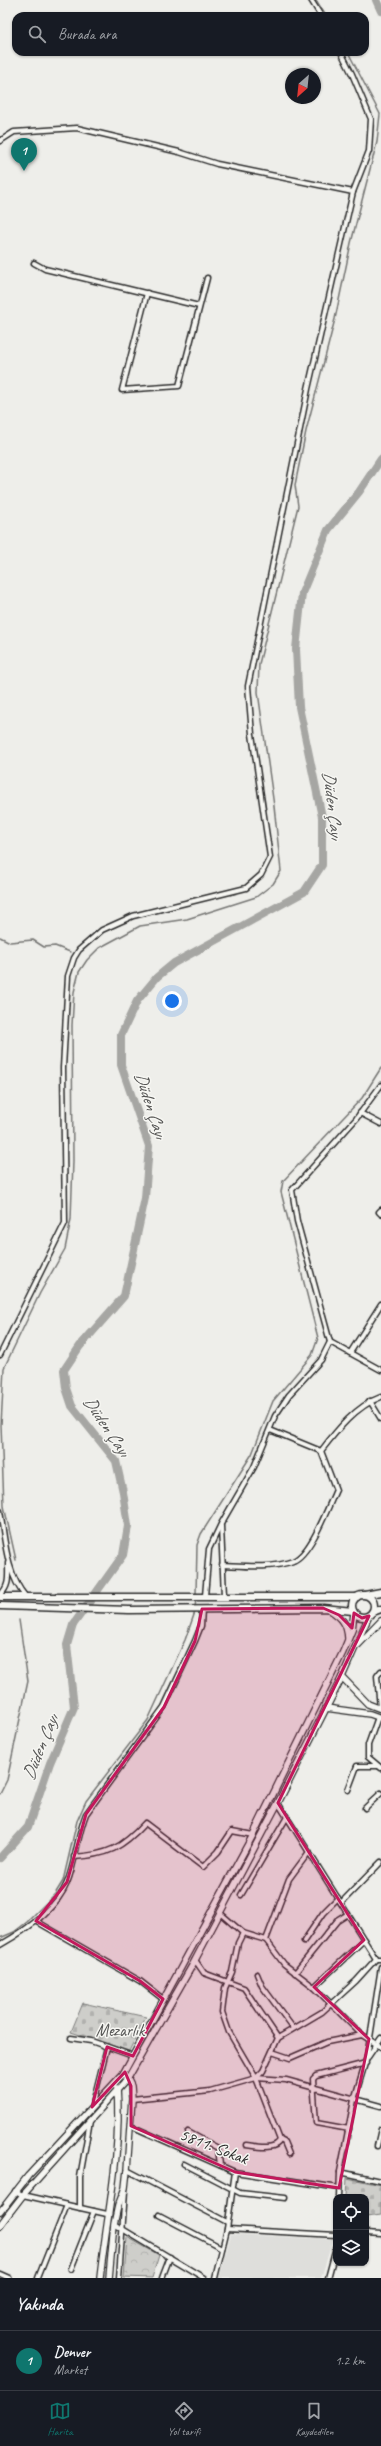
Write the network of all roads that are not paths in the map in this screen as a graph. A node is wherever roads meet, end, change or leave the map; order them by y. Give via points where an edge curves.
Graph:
1 (311, 0) edge
2 (318, 12) edge
3 (343, 56) edge
4 (0, 141) edge
5 (353, 192) junction
6 (34, 263) dead end
7 (207, 278) dead end
8 (148, 293) junction
9 (199, 306) junction
10 (381, 1085) edge
11 (360, 1113) junction
12 (381, 1124) edge
13 (381, 1210) edge
14 (381, 1214) edge
15 (381, 1304) edge
16 (330, 1342) junction
17 (350, 1353) junction
18 (0, 1355) edge
19 (381, 1370) edge
20 (381, 1397) edge
21 (370, 1401) junction
22 (381, 1419) edge
23 (270, 1430) junction
24 (321, 1451) junction
25 (0, 1511) edge
26 (221, 1524) junction
27 (7, 1555) junction
28 (222, 1566) junction
29 (381, 1592) edge
30 (365, 1595) junction
31 (0, 1596) edge
32 (206, 1596) junction
33 (224, 1596) junction
34 (358, 1597) junction
35 (26, 1598) junction
36 (0, 1606) edge
37 (202, 1608) junction
38 (381, 1609) edge
39 (330, 1610) junction
40 (353, 1612) junction
41 (371, 1614) junction
42 (381, 1621) edge
43 (348, 1641) junction
44 (354, 1650) junction
45 (381, 1671) edge
46 (379, 1676) edge
47 (342, 1677) junction
48 (326, 1708) junction
49 (380, 1708) edge
50 (379, 1717) edge
51 (379, 1767) edge
52 (348, 1790) dead end
53 (381, 1793) edge
54 (278, 1803) junction
55 (366, 1808) dead end
56 (287, 1817) junction
57 (253, 1835) junction
58 (309, 1852) junction
59 (74, 1857) junction
60 (381, 1862) edge
61 (241, 1895) dead end
62 (338, 1898) junction
63 (341, 1903) junction
64 (220, 1913) junction
65 (348, 1914) junction
66 (36, 1921) junction
67 (243, 1933) junction
68 (266, 1940) junction
69 (364, 1940) junction
70 (304, 1941) dead end
71 (0, 1945) edge
72 (379, 1959) edge
73 (195, 1960) junction
74 (381, 1967) edge
75 (295, 1973) junction
76 (257, 1974) dead end
77 (229, 1980) junction
78 (314, 1987) junction
79 (163, 1999) junction
80 (332, 2004) junction
81 (293, 2028) junction
82 (362, 2035) junction
83 (71, 2038) dead end
84 (278, 2038) junction
85 (381, 2038) edge
86 (369, 2039) junction
87 (107, 2047) junction
88 (379, 2047) edge
89 (272, 2052) junction
90 (133, 2056) junction
91 (367, 2057) junction
92 (366, 2062) junction
93 (126, 2076) junction
94 (256, 2078) junction
95 (117, 2081) junction
96 (312, 2088) junction
97 (117, 2090) junction
98 (132, 2099) junction
99 (354, 2100) junction
100 (381, 2106) edge
101 (92, 2108) junction
102 (90, 2118) junction
103 (131, 2126) junction
104 (349, 2129) junction
105 (381, 2129) edge
106 (188, 2132) dead end
107 (280, 2140) junction
108 (246, 2145) dead end
109 (376, 2146) dead end
110 (289, 2154) dead end
111 (184, 2164) dead end
112 (220, 2165) junction
113 (127, 2170) junction
114 (235, 2172) junction
115 (340, 2172) junction
116 (381, 2181) edge
117 (125, 2188) junction
118 (338, 2188) junction
119 (233, 2190) junction
120 (15, 2191) junction
121 (339, 2194) edge
122 (23, 2195) junction
123 (285, 2198) dead end
124 (67, 2205) junction
125 (80, 2208) junction
126 (94, 2211) junction
127 (0, 2212) edge
128 (107, 2214) junction
129 (159, 2215) dead end
130 (227, 2222) junction
131 (114, 2224) junction
132 (0, 2225) edge
133 (227, 2229) junction
134 (123, 2230) junction
135 (369, 2233) edge
136 (381, 2234) edge
137 (333, 2235) edge
138 (222, 2248) junction
139 (170, 2257) junction
140 (333, 2259) edge
141 (71, 2269) dead end
142 (0, 2274) edge
143 (9, 2278) edge
144 (38, 2278) edge
145 (100, 2278) edge
146 (109, 2278) edge
147 (119, 2278) edge
148 (162, 2278) edge
149 (204, 2278) edge
150 (214, 2278) edge
151 (328, 2278) edge

1 - 2 street
3 - 5 street via 371,119 369,151
4 - 5 street via 14,132 77,128 179,152 217,164
5 - 18 street via 308,389 248,686 252,734 270,857 261,875 246,888 133,916 102,930 79,950 74,958 68,976 63,1068 65,1222
6 - 8 street via 45,269
7 - 9 street
8 - 9 street
8 - 9 street via 122,390 179,386
10 - 11 street
11 - 12 street
11 - 16 street via 292,1190 297,1221
13 - 14 street
15 - 17 street
16 - 17 street
16 - 23 street via 321,1360 289,1394
17 - 19 street
20 - 21 street
21 - 22 street
21 - 24 street via 346,1422
23 - 24 street
23 - 26 street via 254,1467
24 - 28 street via 336,1490 304,1552 293,1561 267,1566
25 - 27 street
26 - 28 street
26 - 32 street via 209,1549
27 - 31 street via 8,1583
27 - 35 street via 13,1576
28 - 33 street
29 - 30 main road
30 - 34 main road
30 - 41 main road via 373,1602
31 - 35 main road
32 - 33 main road
32 - 35 main road
33 - 34 main road
34 - 40 main road via 353,1602
36 - 37 main road via 129,1610
37 - 39 main road
37 - 59 street via 201,1626 164,1707 94,1801 79,1830
38 - 41 main road
39 - 40 main road
39 - 43 main road via 348,1627
40 - 41 main road via 362,1618
40 - 43 main road
41 - 44 main road
42 - 44 main road
43 - 57 main road
44 - 47 main road
45 - 46 street
46 - 49 street
47 - 48 main road
47 - 49 main road via 368,1704
48 - 50 main road
48 - 54 main road
50 - 51 street via 368,1745 368,1757
51 - 52 street via 356,1766
53 - 55 street
54 - 56 street
54 - 64 main road
56 - 58 street
56 - 61 street
57 - 59 street via 232,1831 218,1852 203,1867 145,1823 128,1841 109,1852
57 - 79 main road
58 - 62 street
58 - 68 street via 289,1879
59 - 66 street via 62,1893
60 - 63 street
62 - 63 street
62 - 70 street via 323,1913
63 - 65 street
64 - 67 street
64 - 73 main road
65 - 69 street
65 - 75 street via 337,1920
66 - 71 street
66 - 79 street via 140,1981
67 - 68 street
67 - 77 street
68 - 75 street via 284,1964
69 - 72 street
69 - 78 street
72 - 80 street
73 - 77 street via 204,1973
73 - 93 main road
74 - 86 street
75 - 78 street
76 - 81 street via 262,1986
77 - 84 street via 244,1988
77 - 94 street via 222,2012 230,2032
78 - 80 street
79 - 90 main road
80 - 81 street
80 - 82 street
81 - 84 street
82 - 86 street
82 - 89 street via 327,2042 290,2058
83 - 87 street
84 - 89 street
85 - 88 street
86 - 88 street
86 - 91 street
87 - 90 street
87 - 101 street
88 - 91 street
89 - 94 street
90 - 93 main road
91 - 92 street
92 - 96 street via 316,2076
92 - 99 street
93 - 95 main road
93 - 97 main road
93 - 98 main road via 131,2086
94 - 96 street via 286,2080
94 - 98 street via 210,2091
94 - 107 street
95 - 97 main road
95 - 101 main road
96 - 99 street
96 - 104 street via 316,2123
97 - 102 main road
97 - 128 main road via 120,2108
98 - 103 main road
99 - 100 street
99 - 104 street
101 - 120 main road
102 - 122 main road
102 - 125 street via 80,2177
103 - 112 street, 5811. Sokak
103 - 113 main road
104 - 115 street
105 - 109 street
106 - 112 street via 218,2148
107 - 108 street via 271,2147
107 - 110 street via 284,2142
111 - 119 street
112 - 114 street, 5811. Sokak
113 - 117 main road
113 - 130 street
114 - 118 street, 5811. Sokak
114 - 119 street
115 - 116 street
115 - 118 street
117 - 131 main road
117 - 134 street
118 - 121 street
119 - 123 street
119 - 130 street
120 - 122 street
120 - 127 main road
122 - 124 street
122 - 132 main road
124 - 125 street
124 - 144 street
125 - 126 street
126 - 128 street
126 - 141 street
128 - 145 main road
129 - 138 street
130 - 133 street
131 - 134 street
131 - 146 main road
133 - 137 street
133 - 138 street
134 - 139 street
134 - 147 street
135 - 136 street
138 - 150 street
139 - 148 street
139 - 149 street
140 - 151 street
142 - 143 street

